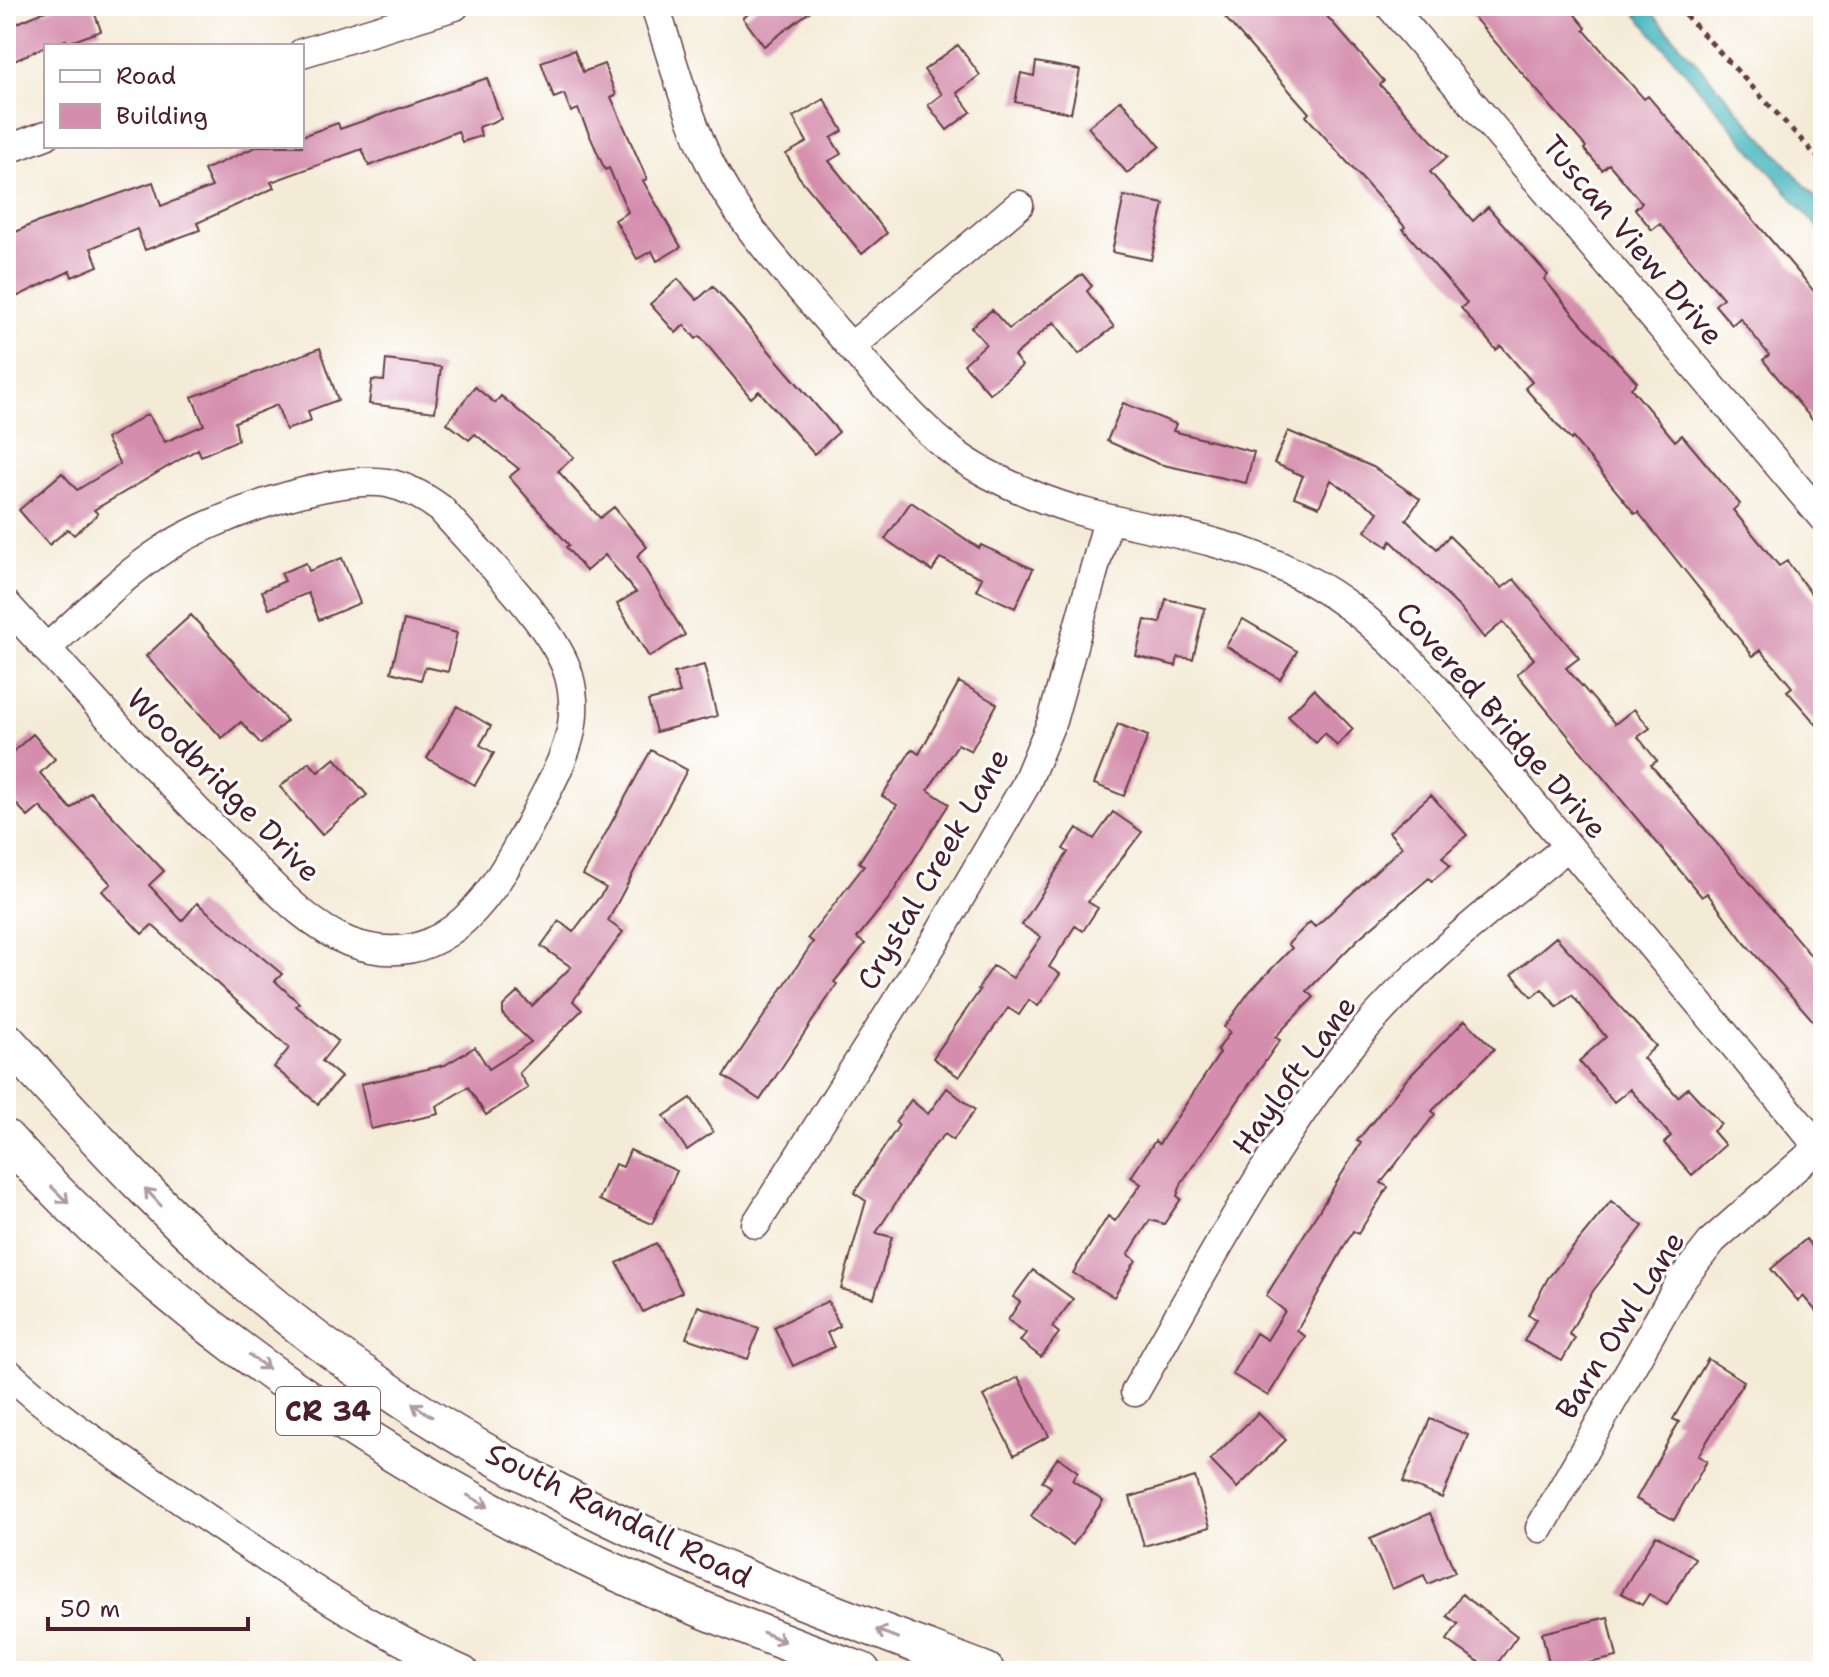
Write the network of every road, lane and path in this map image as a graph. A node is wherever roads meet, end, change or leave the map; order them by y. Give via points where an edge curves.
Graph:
1 (455, 6) edge
2 (655, 6) edge
3 (1390, 6) edge
4 (1677, 6) edge
5 (304, 52) edge
6 (44, 136) edge
7 (6, 150) edge
8 (1823, 163) edge
9 (1019, 205) dead end
10 (851, 347) junction
11 (1823, 518) edge
12 (1108, 520) junction
13 (6, 604) edge
14 (46, 649) junction
15 (1567, 847) junction
16 (6, 1040) edge
17 (6, 1138) edge
18 (1821, 1149) edge
19 (19, 1165) edge
20 (756, 1224) dead end
21 (6, 1371) edge
22 (1135, 1392) dead end
23 (1540, 1528) dead end
24 (464, 1671) edge
25 (862, 1671) edge
26 (986, 1671) edge

1 - 5 street
2 - 10 street, Covered Bridge Drive via 696,130 729,197 770,254
3 - 11 street, Tuscan View Drive
4 - 8 path
6 - 7 street
9 - 10 street
10 - 12 street, Covered Bridge Drive via 949,449 1032,495
12 - 15 street, Covered Bridge Drive via 1213,543 1277,565 1367,617 1405,652
12 - 20 street, Crystal Creek Lane via 1052,721 1025,786 936,939
13 - 14 street, Woodbridge Drive
14 - 14 street, Woodbridge Drive via 132,572 207,525 345,482 387,483 423,495 441,509 552,641 569,674 572,736 506,870 465,921 412,946 370,947 341,938 310,917 180,795
15 - 18 street, Covered Bridge Drive
15 - 22 street, Hayloft Lane via 1442,949 1346,1052 1281,1146
26 -> 16 main road, South Randall Road / CR 34 via 713,1563 574,1500 485,1452 254,1290 170,1215
17 - 19 main road, South Randall Road / CR 34
18 - 23 street, Barn Owl Lane via 1713,1240 1680,1282
19 -> 25 main road, South Randall Road / CR 34 via 225,1336 368,1438 599,1564
21 - 24 street via 49,1411 307,1586 416,1650

